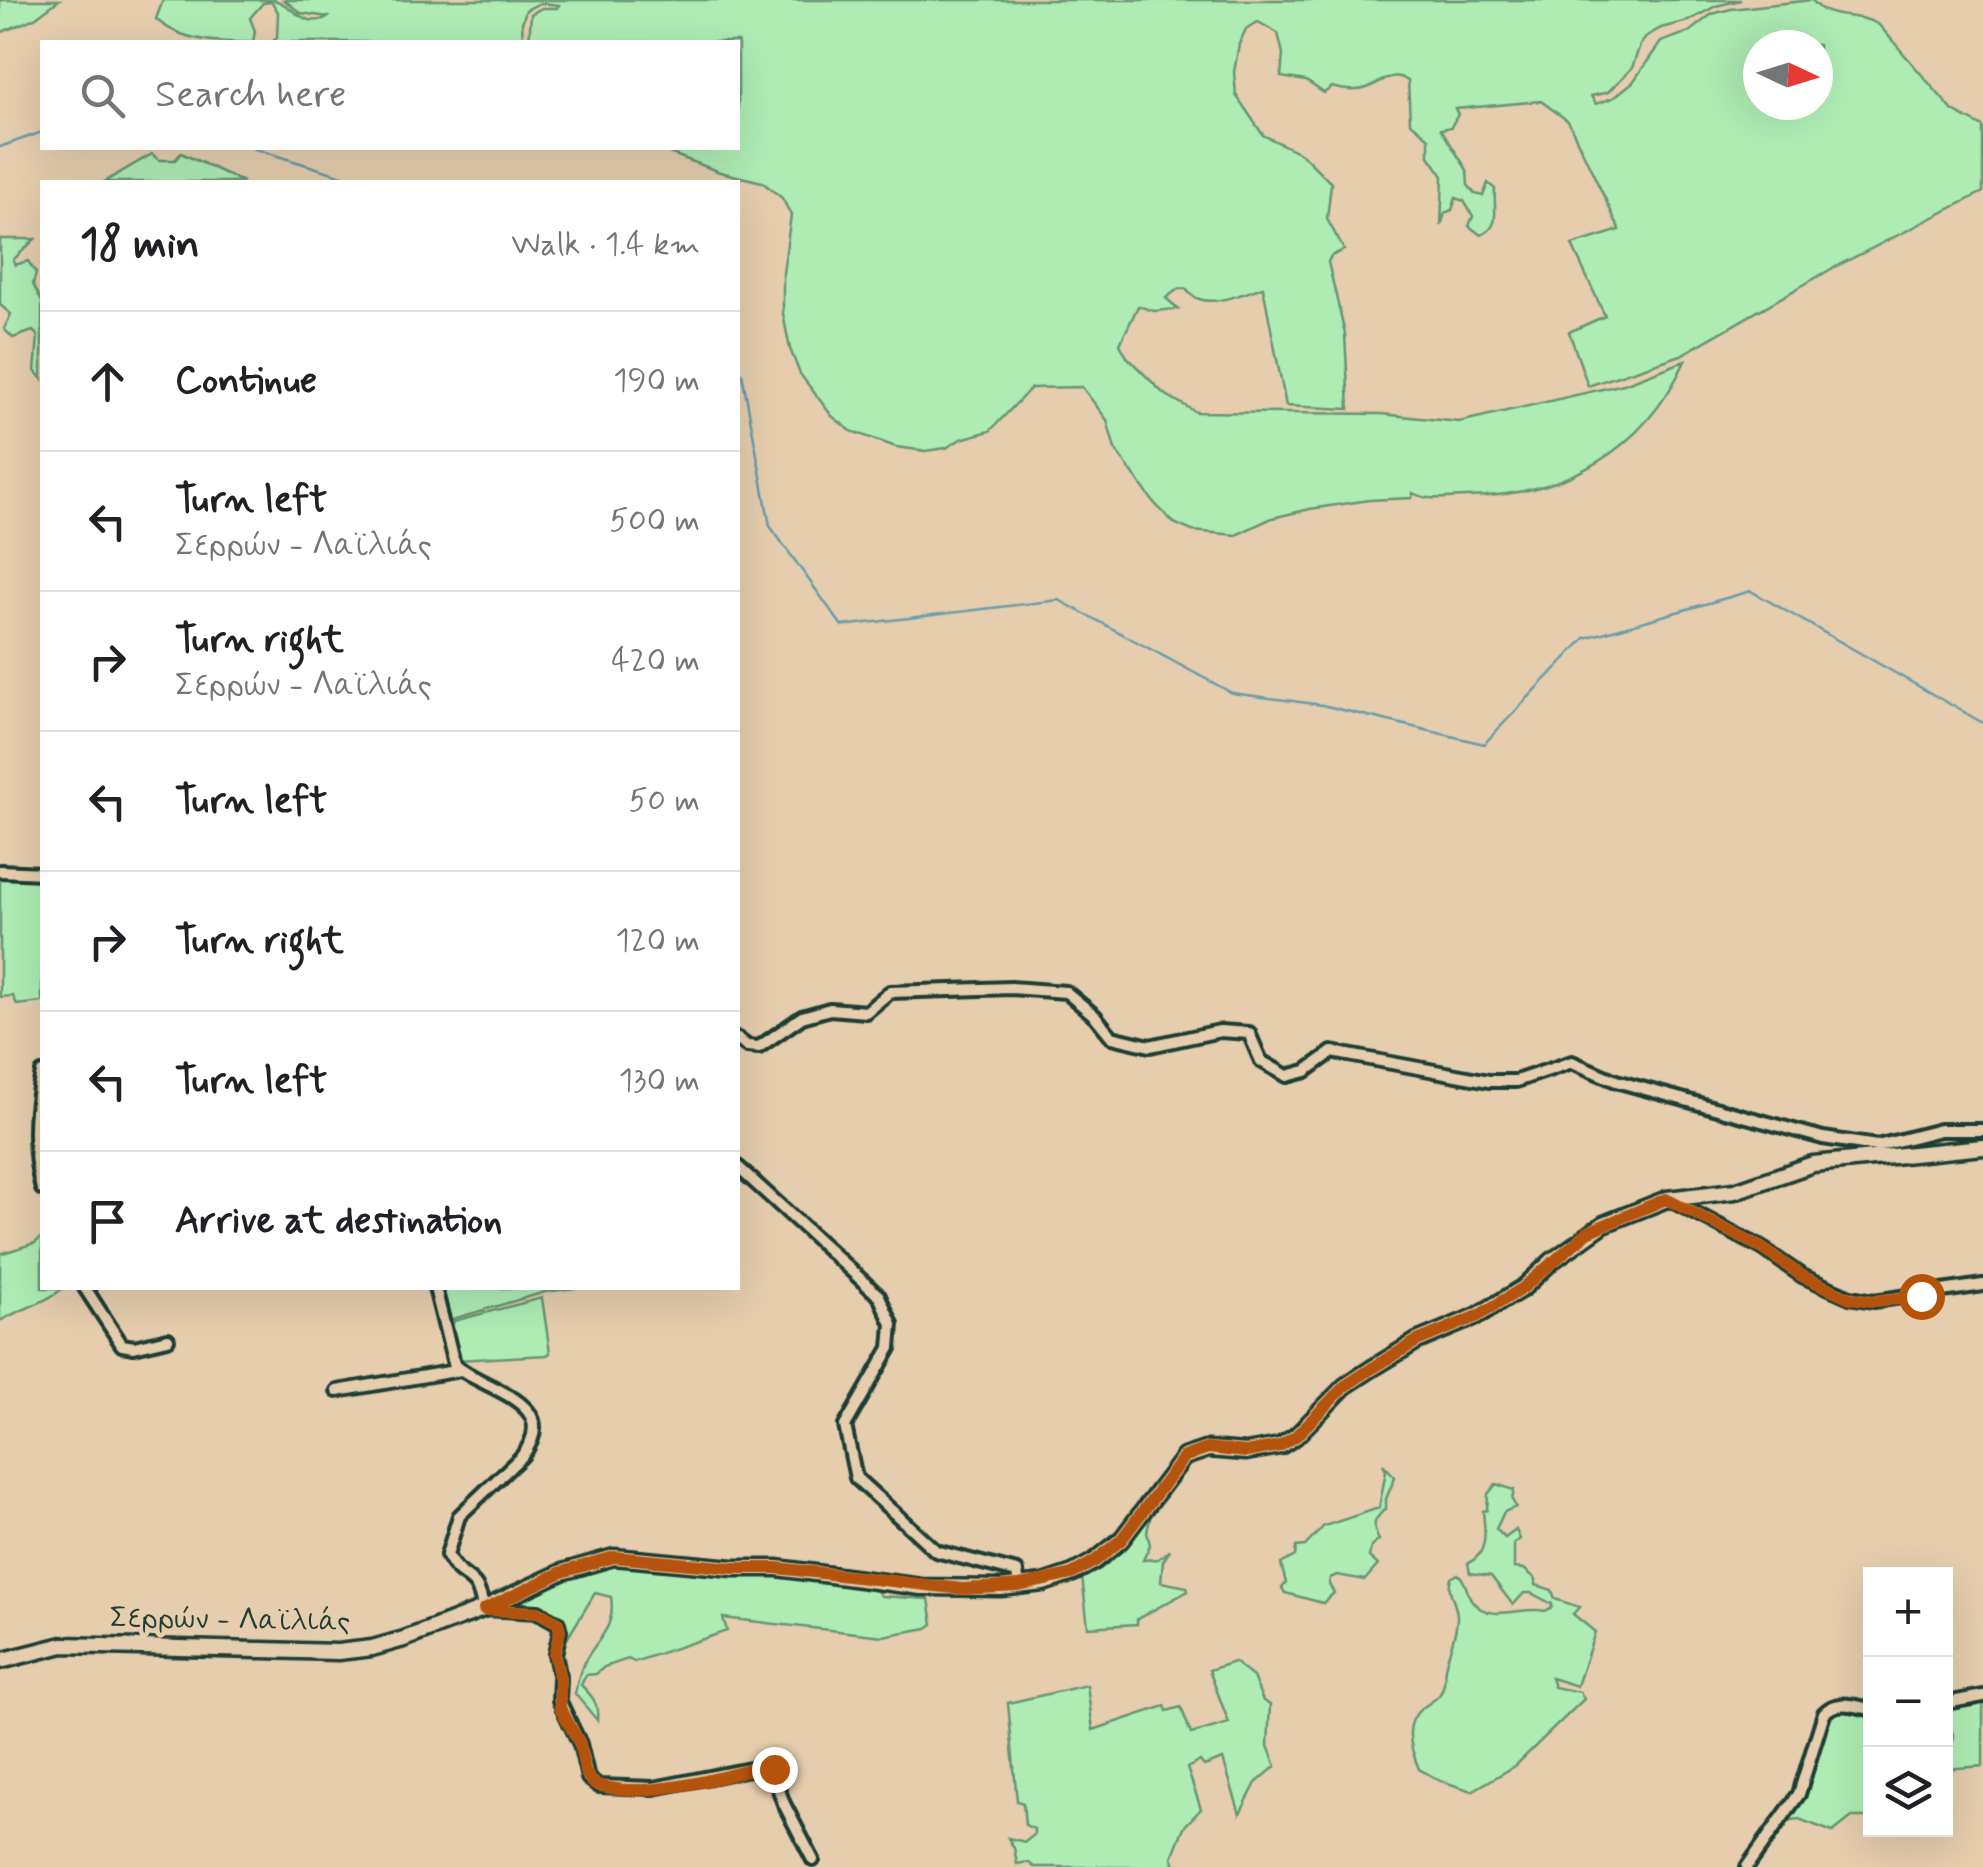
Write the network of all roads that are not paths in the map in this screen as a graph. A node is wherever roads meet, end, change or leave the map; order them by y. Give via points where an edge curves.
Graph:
1 (0, 871) edge
2 (40, 872) edge
3 (740, 1041) edge
4 (40, 1083) edge
5 (1983, 1130) edge
6 (1983, 1147) edge
7 (740, 1169) edge
8 (40, 1176) edge
9 (1666, 1199) junction
10 (1983, 1285) edge
11 (85, 1290) edge
12 (436, 1290) edge
13 (168, 1339) dead end
14 (461, 1370) junction
15 (337, 1391) dead end
16 (1019, 1586) junction
17 (484, 1610) junction
18 (0, 1661) edge
19 (1983, 1696) edge
20 (1953, 1702) edge
21 (1863, 1708) edge
22 (813, 1860) dead end
23 (1747, 1867) edge

1 - 2 street
3 - 5 street via 759,1047 802,1016 830,1009 866,1012 890,992 1011,988 1066,992 1112,1038 1150,1046 1220,1031 1249,1033 1261,1060 1287,1076 1332,1052 1489,1081 1516,1081 1572,1062 1616,1081 1822,1138 1877,1146 1940,1130
4 - 8 street
6 - 9 main road, Σερρών - Λαϊλιάς via 1812,1164 1734,1191
7 - 16 street via 879,1296 892,1324 890,1348 846,1426 856,1478 936,1551 1017,1572
9 - 10 street via 1850,1298 1890,1300
9 - 16 main road, Σερρών - Λαϊλιάς via 1588,1232 1523,1288 1371,1369 1280,1446 1246,1452 1208,1448 1184,1457 1109,1550 1072,1574
11 - 13 street via 122,1345
12 - 14 street
14 - 15 street
14 - 17 street via 513,1397 533,1425 530,1445 459,1516 451,1534 447,1555 454,1570 480,1588
16 - 17 main road, Σερρών - Λαϊλιάς via 921,1587 614,1557 562,1572
17 - 18 main road, Σερρών - Λαϊλιάς via 404,1639 338,1652 63,1645
17 - 22 street via 538,1612 558,1623 560,1708 593,1783 654,1788 770,1765
19 - 20 street
21 - 23 street via 1832,1705 1824,1712 1799,1794

